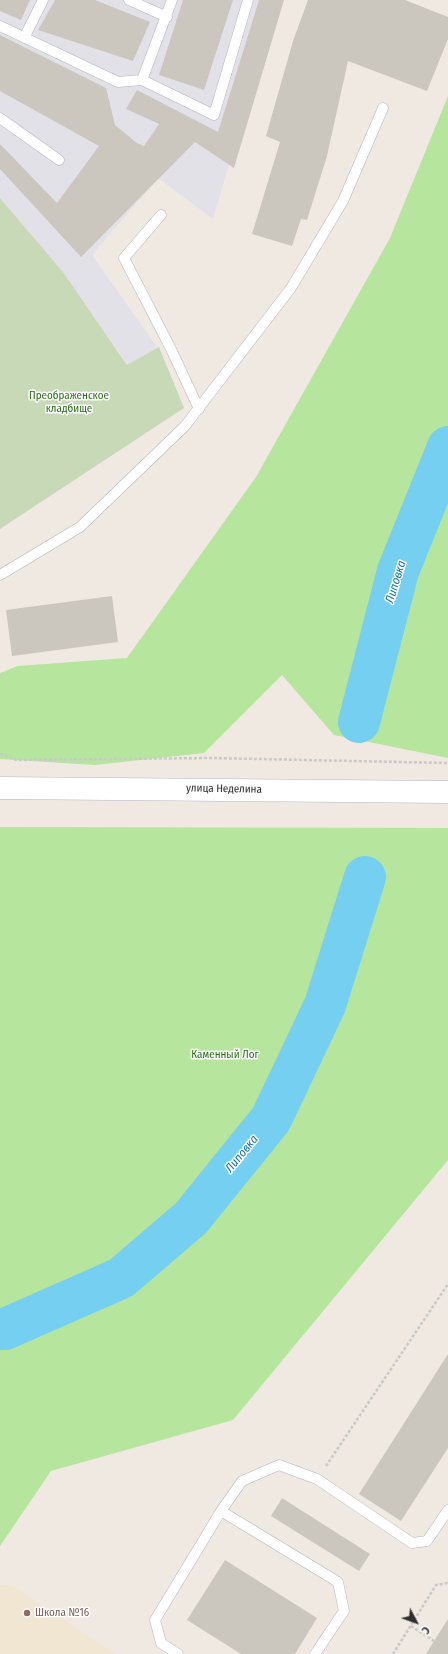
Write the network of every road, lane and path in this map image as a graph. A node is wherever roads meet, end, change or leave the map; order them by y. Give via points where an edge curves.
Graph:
1 (44, 0) edge
2 (128, 0) edge
3 (172, 0) edge
4 (248, 0) edge
5 (167, 17) junction
6 (0, 26) edge
7 (25, 36) junction
8 (142, 80) junction
9 (383, 108) dead end
10 (0, 118) edge
11 (60, 160) dead end
12 (161, 215) dead end
13 (199, 409) junction
14 (0, 575) edge
15 (0, 754) edge
16 (448, 763) edge
17 (0, 788) edge
18 (448, 792) edge
19 (448, 1284) edge
20 (317, 1479) junction
21 (448, 1510) edge
22 (221, 1511) junction
23 (448, 1582) edge
24 (411, 1626) junction
25 (434, 1641) dead end
26 (178, 1654) edge
27 (315, 1654) edge
28 (393, 1654) edge

1 - 7 lane
2 - 5 lane
3 - 5 lane
4 - 8 lane via 214,115
5 - 8 lane
6 - 7 lane
7 - 8 lane via 118,82
9 - 13 lane via 343,201 291,288
10 - 11 lane
12 - 13 lane via 124,258
13 - 14 lane via 185,426 80,527
15 - 16 path via 16,760 212,758
17 - 18 street, улица Неделина
19 - 20 path
20 - 21 lane via 412,1543 427,1541
20 - 22 lane via 279,1465 242,1481
22 - 26 lane via 155,1620 161,1643
22 - 27 lane via 338,1582 344,1611
23 - 24 path via 436,1585
24 - 25 path
24 - 28 path

